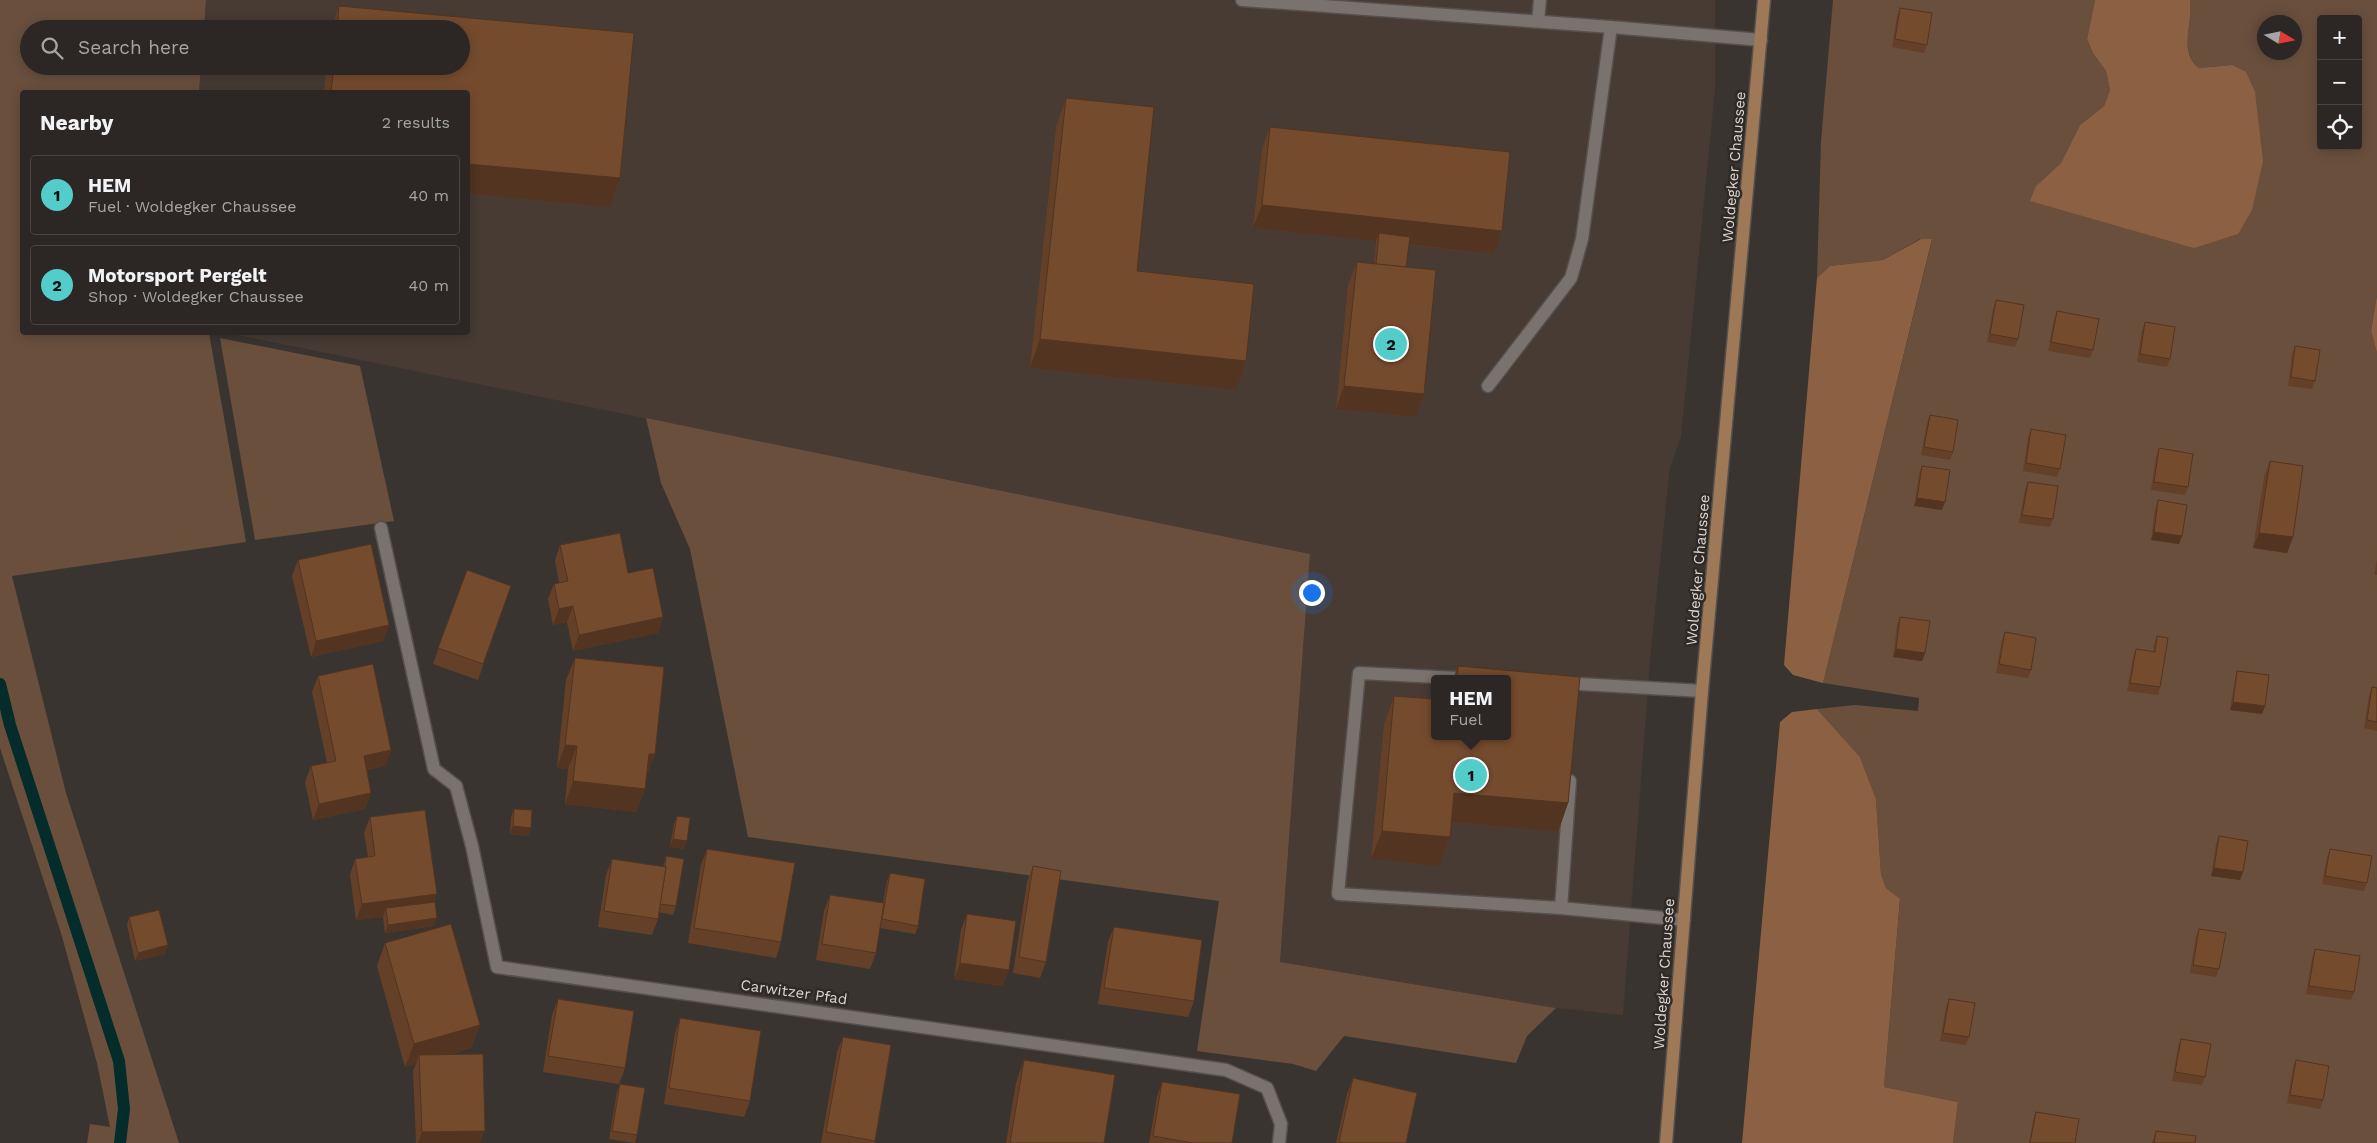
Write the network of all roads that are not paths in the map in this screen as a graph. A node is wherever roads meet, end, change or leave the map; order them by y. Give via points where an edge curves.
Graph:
1 (1242, 0) edge
2 (1540, 0) edge
3 (1764, 0) edge
4 (1538, 21) junction
5 (1611, 27) junction
6 (1761, 40) junction
7 (1488, 386) dead end
8 (381, 528) dead end
9 (1431, 677) edge
10 (1551, 682) edge
11 (1702, 691) junction
12 (1571, 771) edge
13 (1561, 908) junction
14 (1684, 920) junction
15 (1279, 1143) edge
16 (1666, 1143) edge

1 - 4 street
2 - 4 street
3 - 6 main road, Woldegker Chaussee
4 - 5 street
5 - 6 street
5 - 7 street via 1582,239 1571,278
6 - 11 main road, Woldegker Chaussee
8 - 15 street, Carwitzer Pfad via 434,769 456,786 497,968 1226,1070 1268,1088 1281,1124
9 - 13 street via 1359,673 1338,894
10 - 11 street via 1577,688
11 - 14 main road, Woldegker Chaussee
12 - 13 street
13 - 14 street
14 - 16 main road, Woldegker Chaussee

